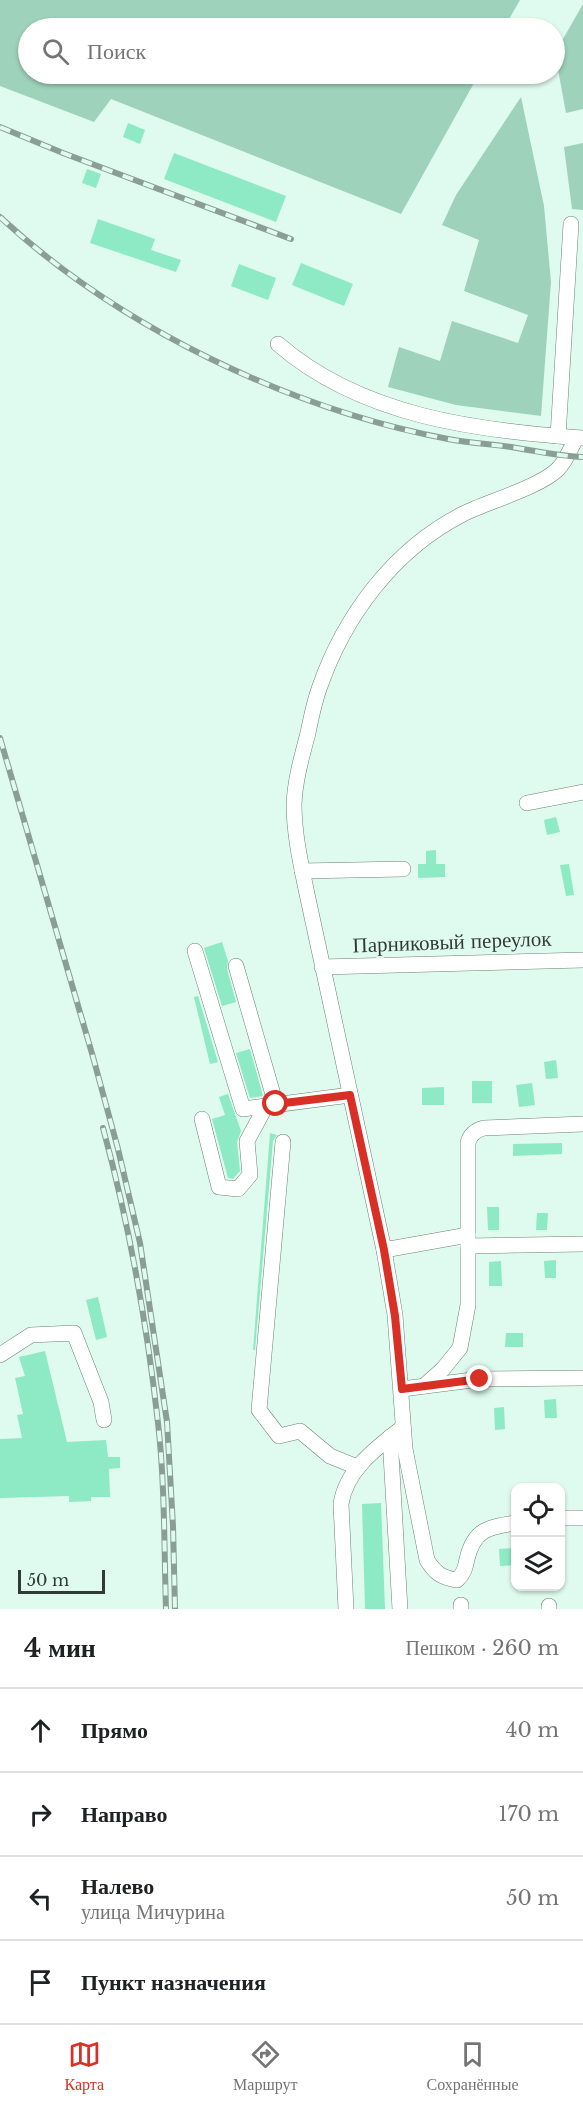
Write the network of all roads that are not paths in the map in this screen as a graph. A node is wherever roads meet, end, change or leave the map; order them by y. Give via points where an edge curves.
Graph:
1 (571, 224) dead end
2 (278, 344) dead end
3 (558, 436) junction
4 (579, 438) edge
5 (583, 792) edge
6 (527, 803) dead end
7 (403, 869) dead end
8 (302, 871) junction
9 (195, 951) dead end
10 (583, 960) edge
11 (236, 966) dead end
12 (322, 967) junction
13 (350, 1095) junction
14 (271, 1105) junction
15 (202, 1119) dead end
16 (583, 1124) edge
17 (283, 1142) dead end
18 (468, 1241) junction
19 (583, 1244) edge
20 (384, 1250) junction
21 (0, 1355) edge
22 (583, 1378) edge
23 (424, 1386) junction
24 (402, 1389) junction
25 (104, 1420) dead end
26 (403, 1427) junction
27 (390, 1437) junction
28 (357, 1467) junction
29 (565, 1518) edge
30 (583, 1518) edge
31 (511, 1524) edge
32 (346, 1609) edge
33 (400, 1609) edge

1 - 3 street
2 - 3 street via 319,374 402,410 459,424
3 - 4 street
4 - 8 street via 557,470 463,514 428,536 395,562 366,598 340,640 319,689 299,766 294,804
5 - 6 street
7 - 8 street
8 - 12 street
9 - 14 street via 243,1109
10 - 12 street, Парниковый переулок
11 - 14 street
12 - 13 street
13 - 14 street
13 - 20 street
14 - 15 street via 247,1141 250,1175 238,1189 219,1187
16 - 18 street via 484,1128 473,1133 468,1143
17 - 28 street via 259,1410 279,1436 300,1431 330,1456
18 - 19 street
18 - 20 street
18 - 23 street via 468,1305 460,1348
20 - 24 street
21 - 25 street via 31,1335 74,1333 101,1402
22 - 23 street via 480,1379
23 - 24 street
24 - 26 street
26 - 27 street
26 - 31 street via 427,1560 434,1570 444,1578 457,1580 465,1573 472,1542 481,1532
27 - 28 street
27 - 33 street
28 - 32 street via 343,1490 340,1504
29 - 30 street

